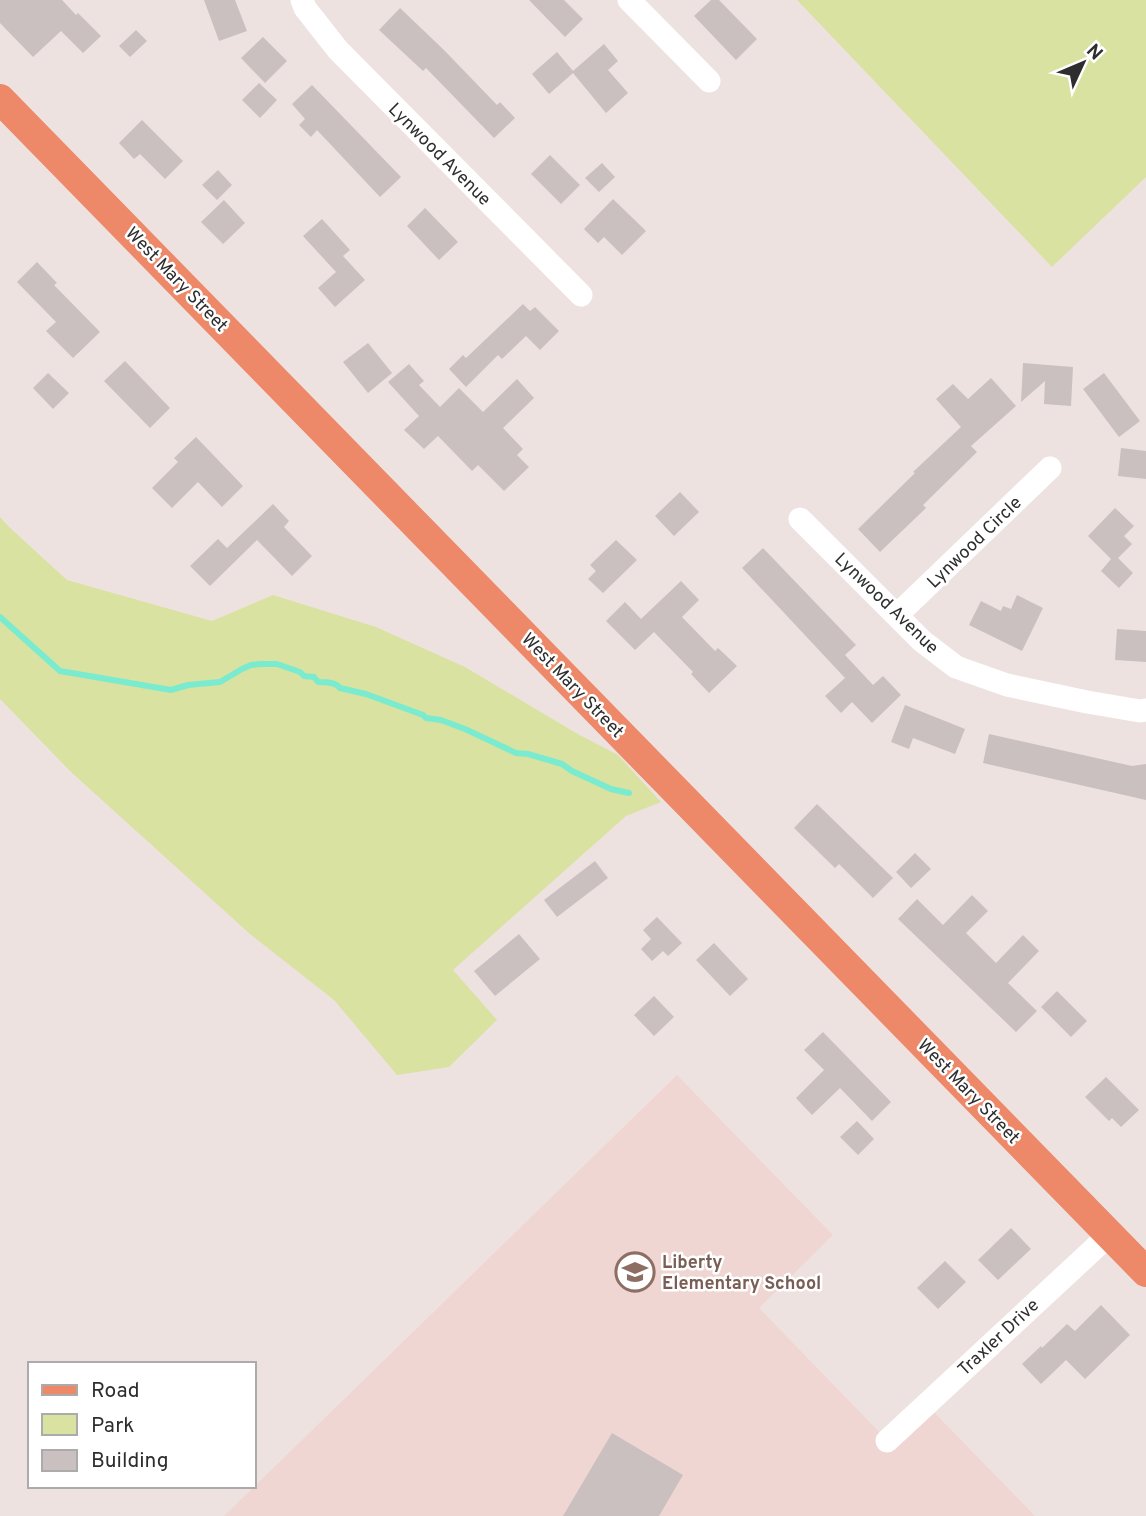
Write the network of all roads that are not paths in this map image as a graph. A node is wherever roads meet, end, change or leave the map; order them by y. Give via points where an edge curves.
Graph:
1 (629, 0) edge
2 (303, 4) edge
3 (709, 81) dead end
4 (0, 99) edge
5 (581, 295) dead end
6 (1050, 468) dead end
7 (800, 519) dead end
8 (897, 615) junction
9 (1146, 710) edge
10 (1110, 1234) junction
11 (1146, 1272) edge
12 (887, 1441) dead end

1 - 3 street
2 - 5 street, Lynwood Avenue via 377,91
4 - 10 main road, West Mary Street
6 - 8 street, Lynwood Circle
7 - 8 street, Lynwood Avenue
8 - 9 street, Lynwood Avenue via 956,667 1007,685
10 - 11 main road, West Mary Street
10 - 12 street, Traxler Drive

